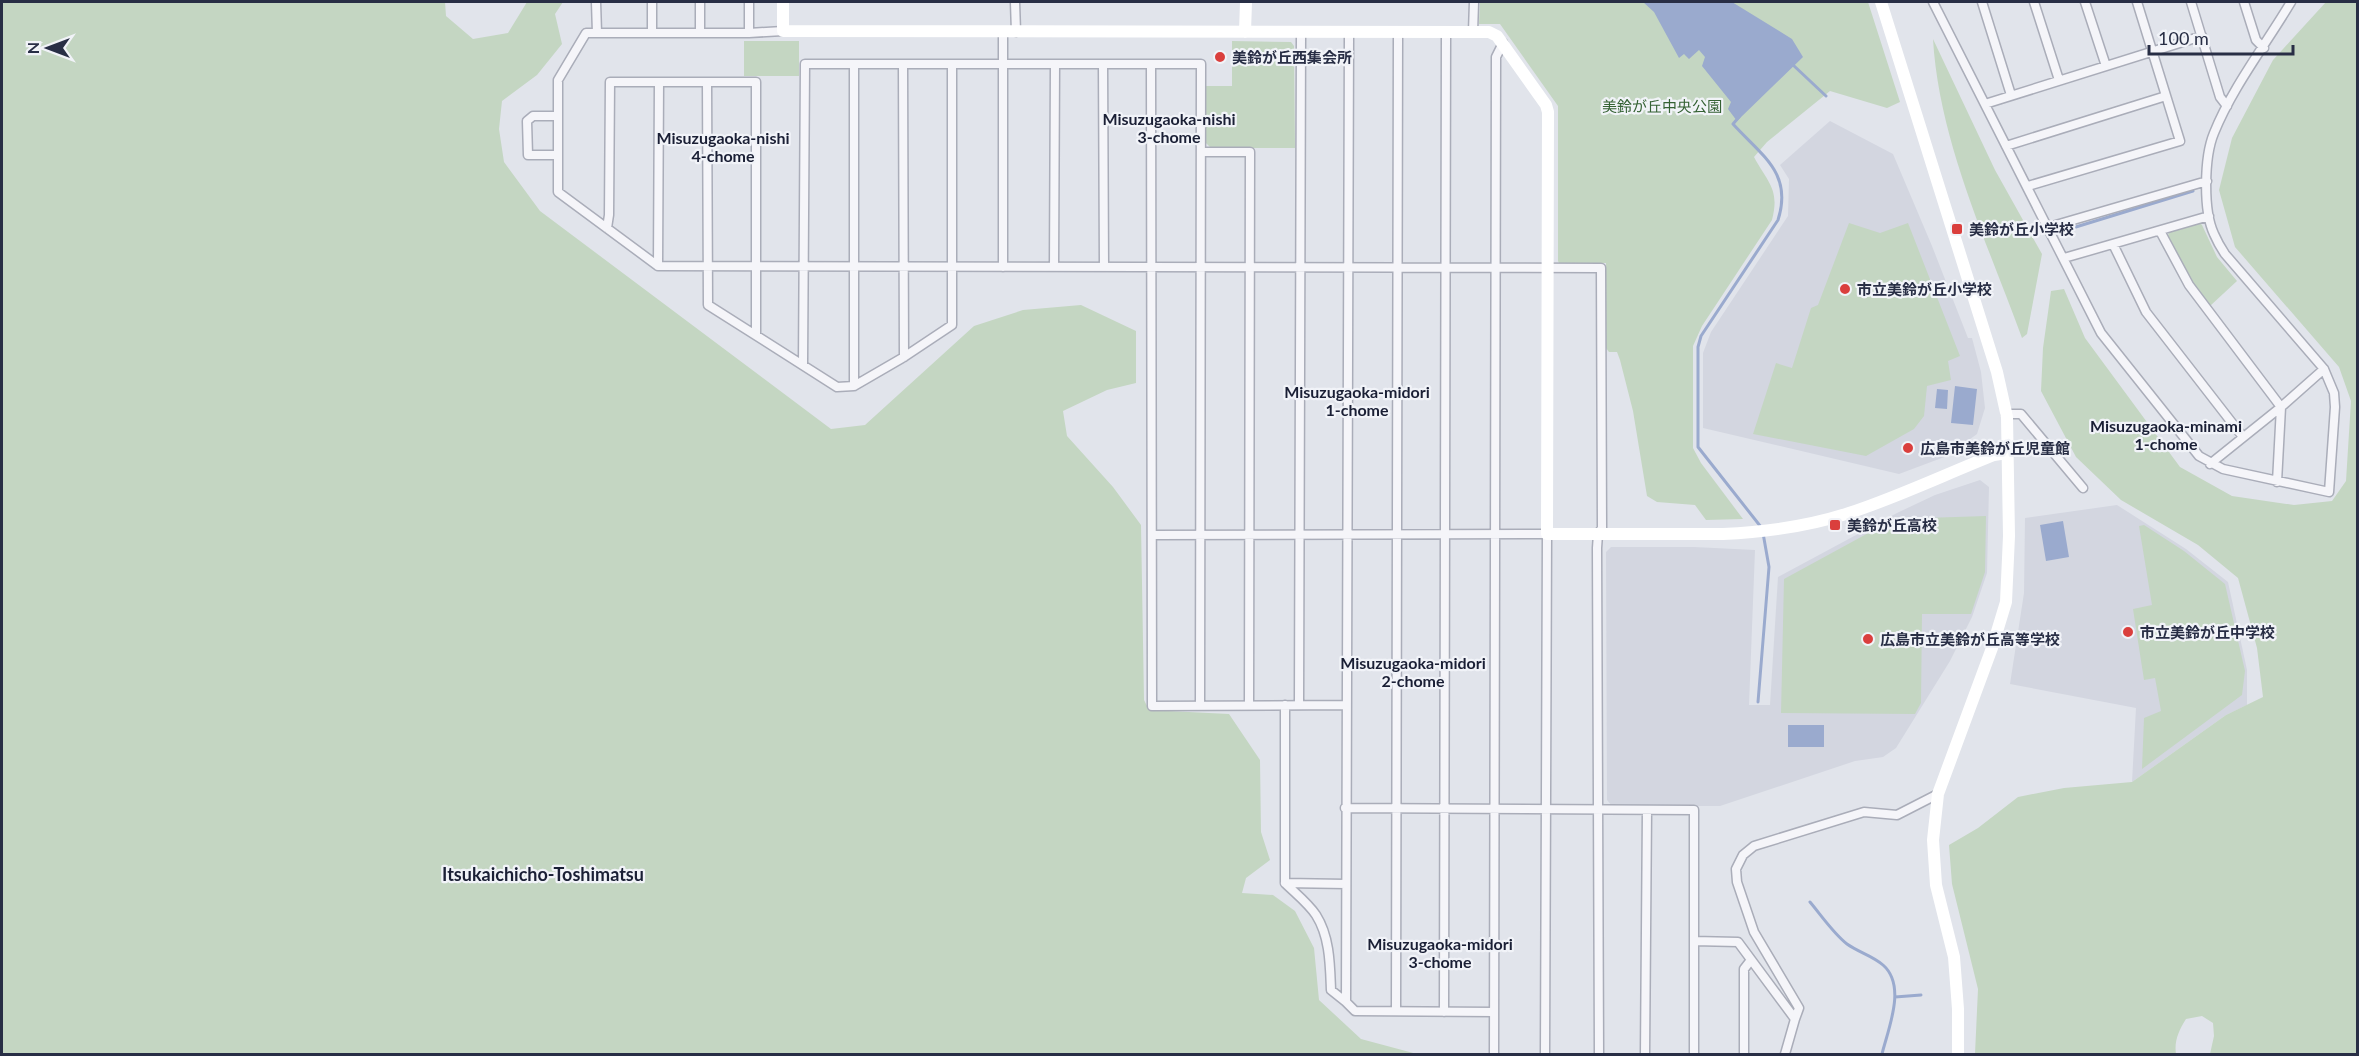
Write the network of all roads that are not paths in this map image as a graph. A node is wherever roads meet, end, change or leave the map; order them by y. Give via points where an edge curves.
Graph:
1 (596, 2) edge
2 (652, 2) edge
3 (700, 2) edge
4 (749, 2) edge
5 (783, 2) edge
6 (1016, 2) edge
7 (1246, 2) edge
8 (1474, 2) edge
9 (1881, 2) edge
10 (1933, 2) edge
11 (1982, 2) edge
12 (2034, 2) edge
13 (2085, 2) edge
14 (2137, 2) edge
15 (2191, 2) edge
16 (2244, 2) edge
17 (2291, 2) edge
18 (783, 31) junction
19 (1009, 32) junction
20 (1245, 32) junction
21 (1301, 32) junction
22 (1473, 32) junction
23 (597, 33) junction
24 (652, 33) junction
25 (700, 33) junction
26 (749, 33) junction
27 (1349, 33) junction
28 (1398, 33) junction
29 (1446, 33) junction
30 (2202, 36) junction
31 (1503, 44) junction
32 (2264, 48) junction
33 (2153, 51) junction
34 (1003, 63) junction
35 (854, 64) junction
36 (903, 64) junction
37 (952, 64) junction
38 (1055, 64) junction
39 (1103, 64) junction
40 (1151, 64) junction
41 (2106, 66) junction
42 (2059, 80) junction
43 (658, 82) junction
44 (707, 82) junction
45 (2011, 95) junction
46 (2166, 96) junction
47 (1985, 104) junction
48 (2227, 106) junction
49 (558, 116) junction
50 (2006, 146) junction
51 (1202, 152) junction
52 (558, 155) junction
53 (2207, 181) junction
54 (2028, 186) junction
55 (2209, 216) junction
56 (2049, 227) junction
57 (607, 228) junction
58 (2160, 231) junction
59 (2113, 244) junction
60 (2064, 258) junction
61 (658, 266) junction
62 (708, 267) junction
63 (756, 267) junction
64 (805, 267) junction
65 (854, 267) junction
66 (903, 267) junction
67 (952, 267) junction
68 (1004, 267) junction
69 (1054, 267) junction
70 (1104, 267) junction
71 (1152, 267) junction
72 (1202, 267) junction
73 (1250, 267) junction
74 (1548, 267) junction
75 (1301, 268) junction
76 (1348, 268) junction
77 (1397, 268) junction
78 (1446, 268) junction
79 (1495, 268) junction
80 (756, 334) junction
81 (904, 357) junction
82 (803, 365) junction
83 (2324, 369) junction
84 (854, 386) junction
85 (2281, 406) junction
86 (2006, 414) junction
87 (2243, 437) junction
88 (2007, 453) junction
89 (2210, 464) junction
90 (2277, 482) junction
91 (2083, 488) dead end
92 (1299, 533) junction
93 (1200, 534) junction
94 (1249, 534) junction
95 (1347, 534) junction
96 (1397, 534) junction
97 (1447, 534) junction
98 (1497, 534) junction
99 (1547, 534) junction
100 (1598, 534) junction
101 (1152, 535) junction
102 (1200, 705) junction
103 (1249, 705) junction
104 (1285, 705) junction
105 (1299, 705) junction
106 (1346, 705) junction
107 (1938, 794) junction
108 (1345, 808) junction
109 (1396, 808) junction
110 (1445, 808) junction
111 (1494, 808) junction
112 (1544, 808) junction
113 (1599, 809) junction
114 (1647, 810) junction
115 (1285, 884) junction
116 (1346, 884) junction
117 (1694, 941) junction
118 (1751, 960) junction
119 (1346, 1002) junction
120 (1396, 1011) junction
121 (1444, 1012) junction
122 (1494, 1012) junction
123 (1795, 1019) junction
124 (1494, 1054) edge
125 (1545, 1054) edge
126 (1599, 1054) edge
127 (1645, 1054) edge
128 (1694, 1054) edge
129 (1744, 1054) edge
130 (1785, 1054) edge
131 (1958, 1054) edge

1 - 23 street
2 - 24 street
3 - 25 street
4 - 26 street
5 - 18 street
6 - 19 street
7 - 20 street
8 - 22 street
9 - 86 street via 1997,372
10 - 47 street
11 - 45 street
12 - 42 street
13 - 41 street
14 - 33 street
15 - 30 street
16 - 32 street via 2256,40
17 - 32 street
18 - 19 street
18 - 26 street
19 - 20 street
19 - 34 street
20 - 21 street
21 - 27 street
21 - 75 street
22 - 29 street
22 - 31 street via 1490,33
23 - 24 street
23 - 49 street via 586,33 558,80
24 - 25 street
25 - 26 street
27 - 28 street
27 - 76 street
28 - 29 street
28 - 77 street
29 - 78 street
30 - 33 street
30 - 48 street via 2220,97
31 - 74 street via 1548,112
31 - 79 street via 1496,57
32 - 48 street
33 - 41 street
33 - 46 street
34 - 37 street
34 - 38 street
34 - 68 street
35 - 36 street
35 - 64 street via 805,64
35 - 65 street
36 - 37 street
36 - 66 street
37 - 67 street
38 - 39 street
38 - 69 street
39 - 40 street
39 - 70 street
40 - 51 street via 1201,64
40 - 71 street
41 - 42 street
42 - 45 street
43 - 44 street
43 - 57 street via 610,82
43 - 61 street
44 - 62 street
44 - 63 street via 756,82
45 - 47 street
46 - 50 street
46 - 54 street via 2180,141
47 - 50 street
48 - 53 street via 2209,149
49 - 52 street
49 - 52 street via 533,116 527,121 528,155
50 - 54 street
51 - 72 street
51 - 73 street via 1250,152
52 - 57 street via 558,192
53 - 55 street
53 - 56 street
54 - 56 street
55 - 58 street
55 - 83 street via 2213,234 2225,254
56 - 60 street
57 - 61 street
58 - 59 street
58 - 85 street via 2189,285
59 - 60 street
59 - 87 street via 2146,312
60 - 89 street via 2101,333 2199,456
61 - 62 street
62 - 63 street
62 - 80 street via 708,305
63 - 64 street
63 - 80 street
64 - 65 street
64 - 82 street
65 - 66 street
65 - 84 street
66 - 67 street
66 - 81 street
67 - 68 street
67 - 81 street via 952,325
68 - 69 street
69 - 70 street
70 - 71 street
71 - 72 street
71 - 101 street
72 - 73 street
72 - 93 street
73 - 75 street
73 - 94 street
74 - 79 street
74 - 99 street
74 - 100 street via 1601,268 1602,528
75 - 76 street
75 - 92 street
76 - 77 street
76 - 95 street
77 - 78 street
77 - 96 street
78 - 79 street
78 - 97 street
79 - 98 street
80 - 82 street
81 - 84 street
82 - 84 street via 837,387
83 - 85 street
83 - 90 street via 2335,407 2329,492
85 - 87 street
85 - 90 street
86 - 88 street
86 - 91 street via 2021,414
87 - 89 street
88 - 100 street via 1849,513 1772,530
88 - 107 street via 2006,602
89 - 90 street
92 - 94 street
92 - 95 street
92 - 105 street
93 - 94 street
93 - 101 street
93 - 102 street
94 - 103 street
95 - 96 street
95 - 106 street
96 - 97 street
96 - 109 street
97 - 98 street
97 - 110 street
98 - 99 street
98 - 111 street
99 - 100 street
99 - 112 street
100 - 113 street
101 - 102 street via 1152,706
102 - 103 street
103 - 104 street
104 - 105 street
104 - 115 street
105 - 106 street
106 - 108 street
107 - 123 street via 1897,815 1864,812 1754,846 1743,855 1736,869 1737,882 1754,932 1799,1008
107 - 131 street via 1933,840 1935,874 1953,957
108 - 109 street
108 - 116 street
109 - 110 street
109 - 120 street
110 - 111 street
110 - 121 street
111 - 112 street
111 - 122 street
112 - 113 street
112 - 125 street
113 - 114 street
113 - 126 street
114 - 117 street via 1694,810
114 - 127 street
115 - 116 street
115 - 119 street via 1315,914 1329,955 1330,990
116 - 119 street
117 - 118 street via 1737,942
117 - 128 street
118 - 123 street
118 - 129 street via 1744,969
119 - 120 street via 1355,1011
120 - 121 street
121 - 122 street
122 - 124 street
123 - 130 street

